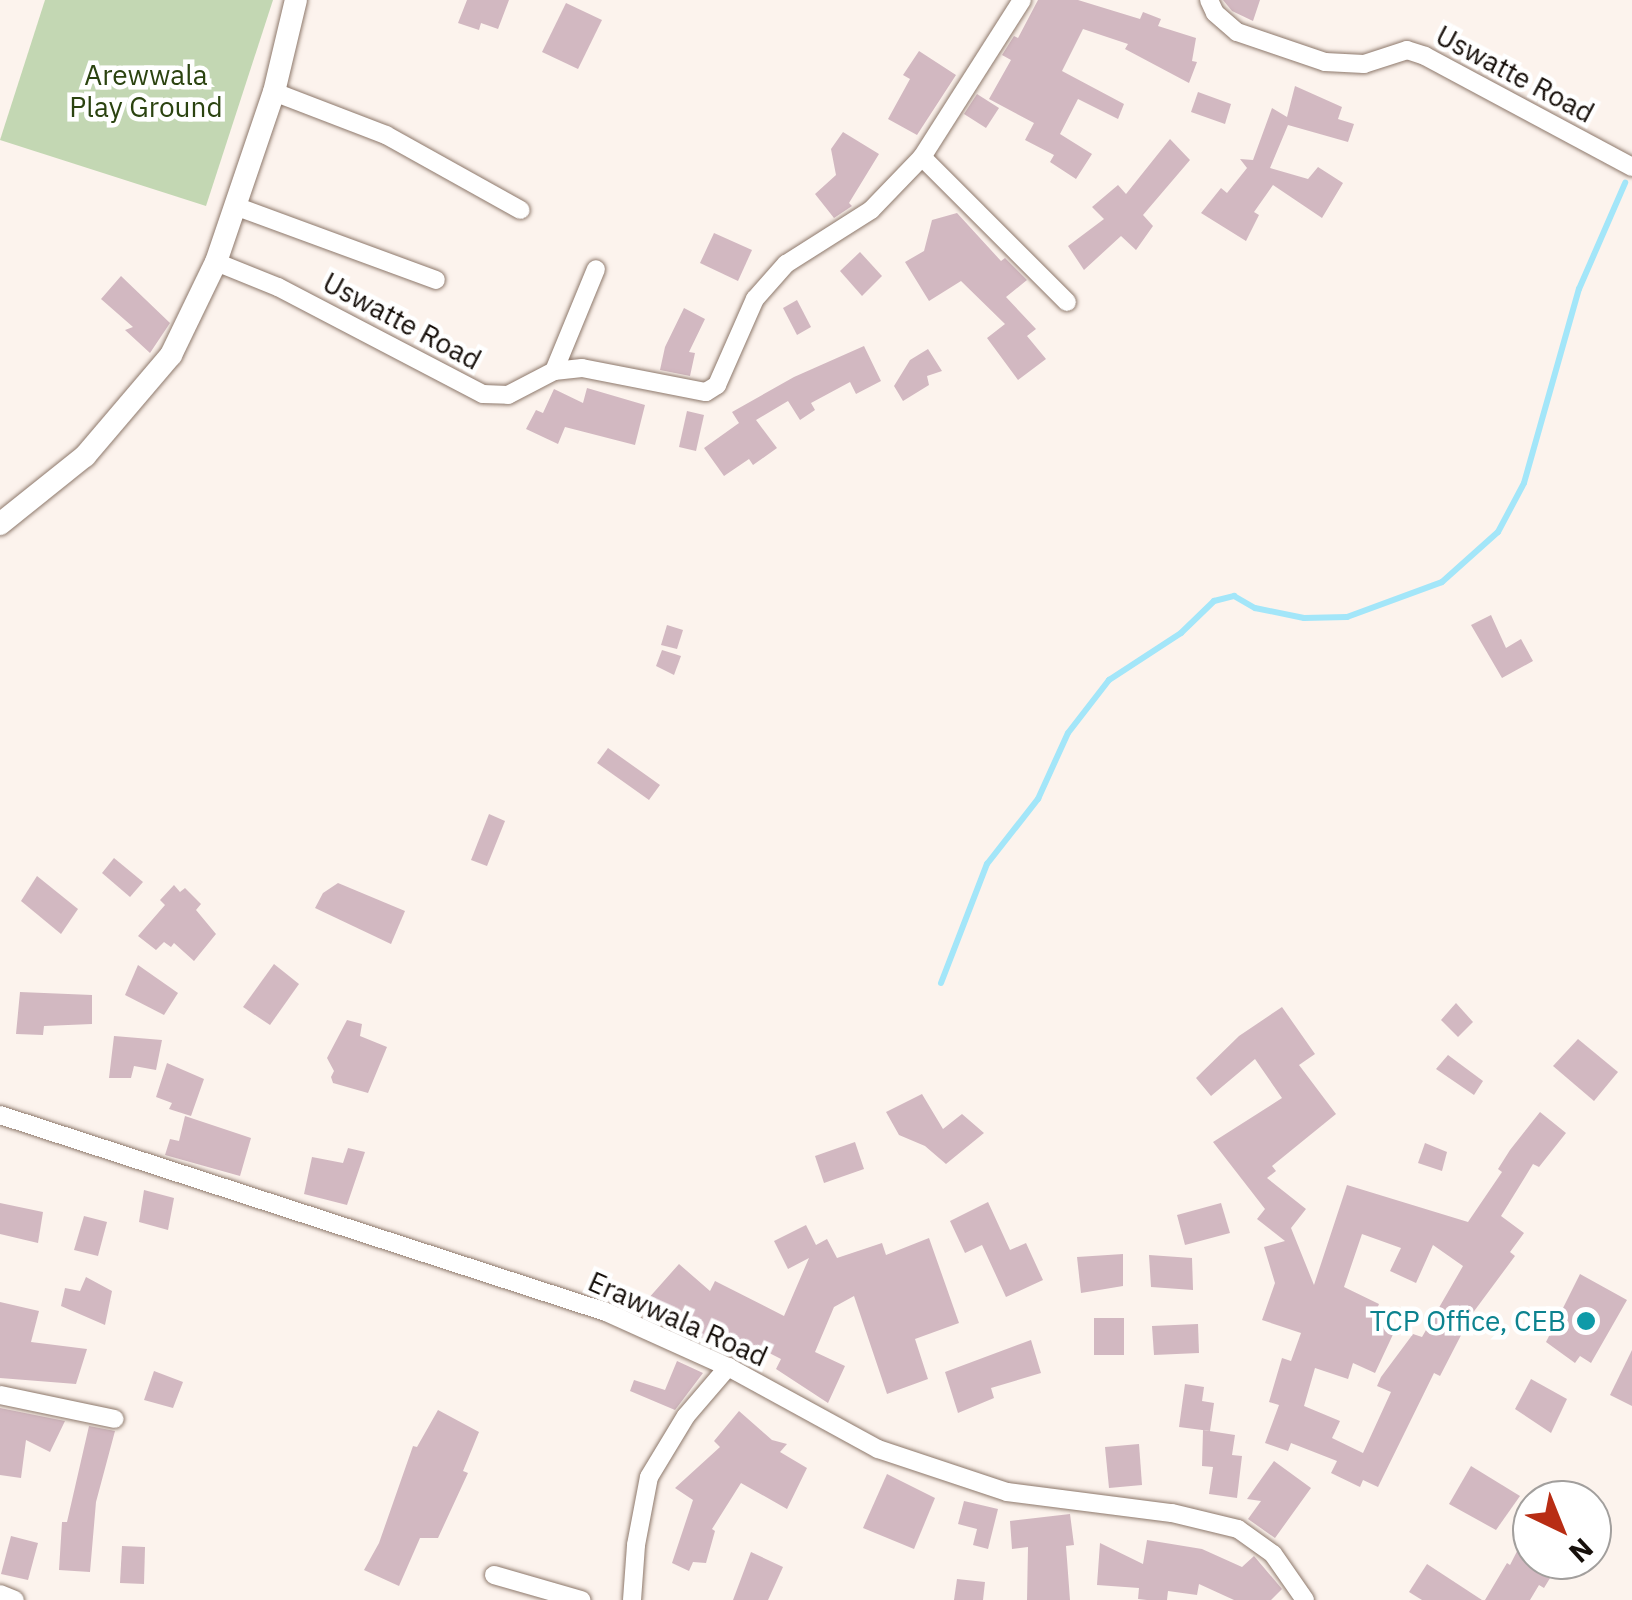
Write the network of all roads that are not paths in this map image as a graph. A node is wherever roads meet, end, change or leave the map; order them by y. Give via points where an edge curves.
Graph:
1 (296, 0) edge
2 (1022, 0) edge
3 (1209, 0) edge
4 (274, 92) junction
5 (922, 157) junction
6 (1632, 167) edge
7 (235, 206) junction
8 (522, 210) dead end
9 (216, 262) junction
10 (596, 269) dead end
11 (436, 280) dead end
12 (1068, 302) dead end
13 (554, 370) junction
14 (0, 524) edge
15 (0, 1115) edge
16 (728, 1368) junction
17 (0, 1395) edge
18 (115, 1419) dead end
19 (494, 1574) dead end
20 (0, 1594) edge
21 (15, 1600) edge
22 (581, 1600) edge
23 (632, 1600) edge
24 (1305, 1600) edge

1 - 4 street
2 - 5 street
3 - 6 street, Uswatte Road via 1238,32 1325,62 1364,64 1407,50 1426,56
4 - 7 street
4 - 8 street via 386,135
5 - 12 street
5 - 13 street via 871,210 786,264 755,299 717,385 706,392 582,368
7 - 9 street
7 - 11 street
9 - 13 street, Uswatte Road via 278,287 483,394 508,395
9 - 14 street via 171,355 135,401 85,456
10 - 13 street
15 - 16 street, Erawwala Road via 606,1312
16 - 23 street via 686,1416 648,1477
16 - 24 street, Erawwala Road via 878,1449 1007,1492 1172,1513 1238,1529 1273,1554
17 - 18 street
19 - 22 street
20 - 21 street

